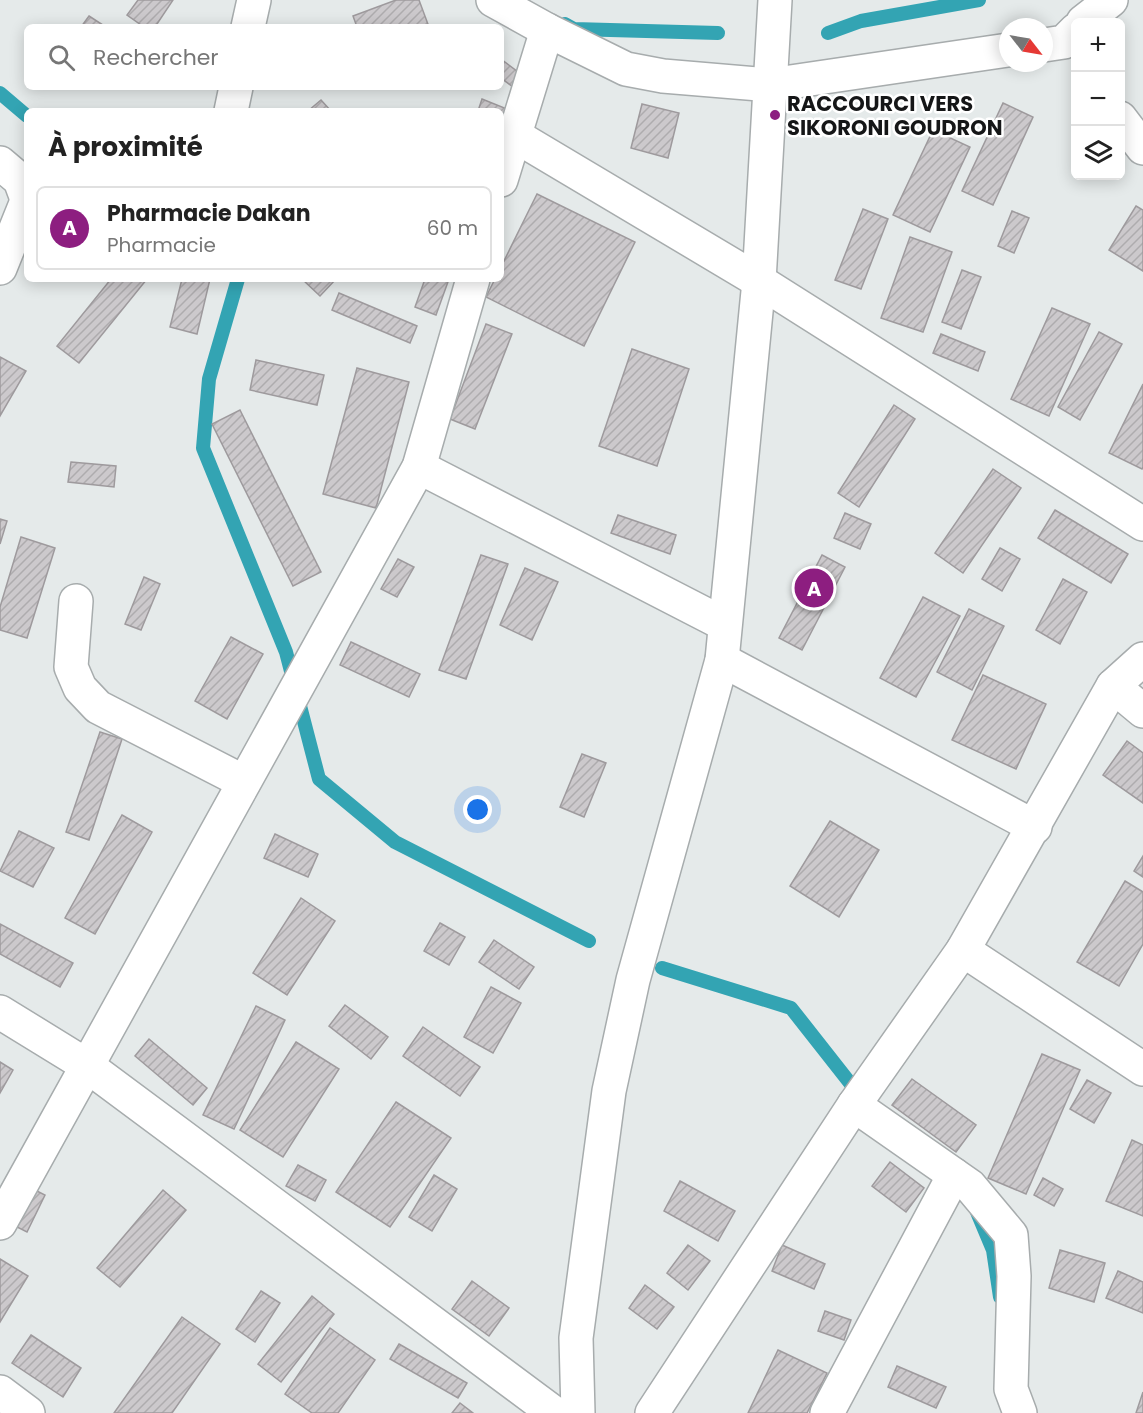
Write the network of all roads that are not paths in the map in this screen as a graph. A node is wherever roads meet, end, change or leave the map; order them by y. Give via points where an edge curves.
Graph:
1 (254, 0) edge
2 (492, 0) edge
3 (775, 0) edge
4 (1110, 0) edge
5 (249, 24) edge
6 (547, 30) junction
7 (1068, 40) edge
8 (999, 51) edge
9 (770, 85) junction
10 (235, 90) edge
11 (232, 108) edge
12 (1125, 125) edge
13 (514, 135) junction
14 (1143, 148) edge
15 (0, 163) edge
16 (504, 170) edge
17 (24, 191) edge
18 (24, 208) edge
19 (0, 268) edge
20 (759, 281) junction
21 (472, 282) edge
22 (419, 467) junction
23 (1143, 524) edge
24 (76, 601) dead end
25 (724, 624) junction
26 (1143, 659) edge
27 (722, 660) junction
28 (1113, 686) junction
29 (1143, 711) edge
30 (244, 782) junction
31 (1035, 827) junction
32 (963, 950) junction
33 (0, 1012) edge
34 (86, 1065) junction
35 (1143, 1069) edge
36 (854, 1105) junction
37 (954, 1175) junction
38 (0, 1223) edge
39 (0, 1392) edge
40 (28, 1413) edge
41 (554, 1413) edge
42 (578, 1413) edge
43 (652, 1413) edge
44 (827, 1413) edge
45 (1020, 1413) edge

1 - 5 street
2 - 6 street
3 - 9 street
4 - 7 street
6 - 9 street via 626,69
6 - 13 street
8 - 9 street
9 - 20 street
10 - 11 street
12 - 14 street
13 - 16 street
13 - 20 street
15 - 17 street via 20,180
18 - 19 street
20 - 23 street
20 - 25 street
21 - 22 street
22 - 25 street
22 - 30 street
24 - 30 street via 71,667 80,688 98,707
25 - 27 street
26 - 28 street
27 - 31 street
27 - 42 street via 633,980 609,1091 576,1338
28 - 29 street
28 - 31 street
30 - 34 street
31 - 32 street
32 - 35 street
32 - 36 street
33 - 34 street
34 - 38 street
34 - 41 street
36 - 37 street
36 - 43 street
37 - 44 street
37 - 45 street via 969,1186 1011,1235 1011,1389
39 - 40 street

